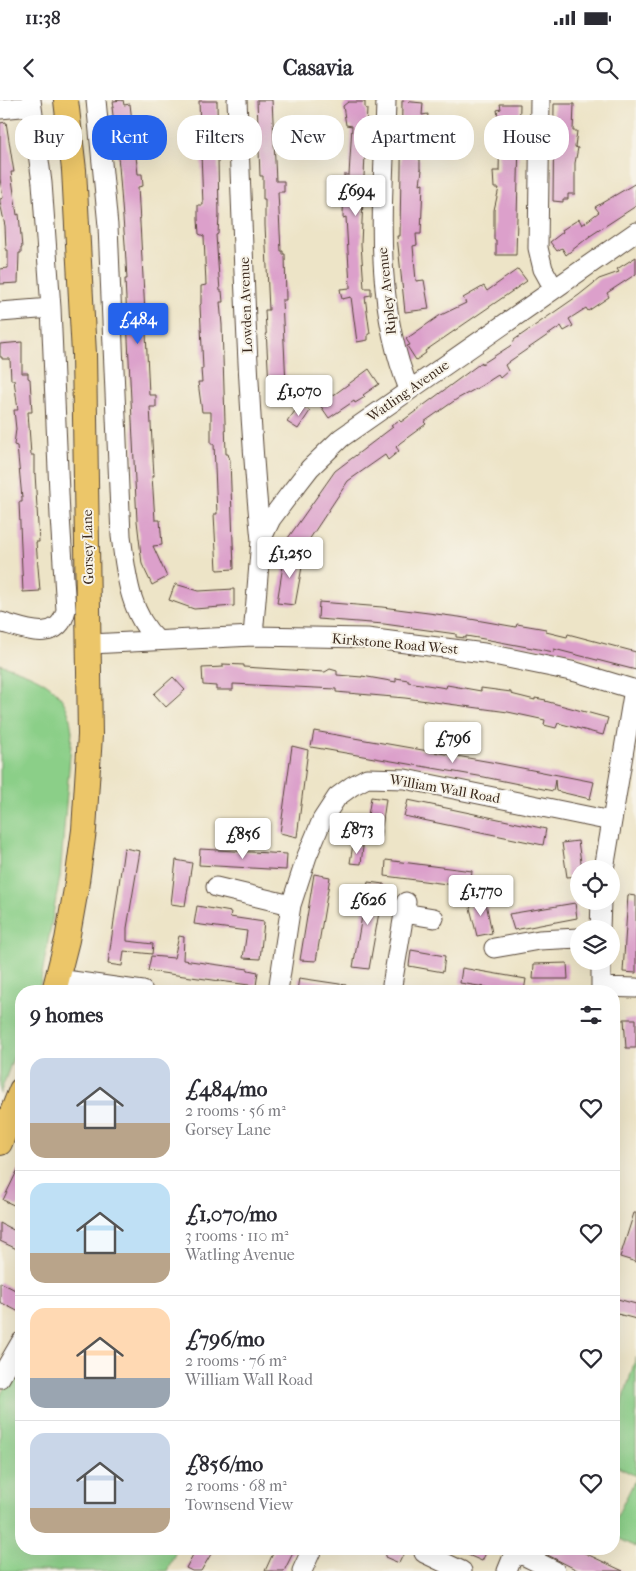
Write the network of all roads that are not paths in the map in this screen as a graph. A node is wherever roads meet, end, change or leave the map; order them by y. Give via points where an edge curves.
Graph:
1 (66, 100) edge
2 (96, 100) edge
3 (237, 100) edge
4 (386, 100) edge
5 (540, 100) edge
6 (31, 103) edge
7 (0, 109) edge
8 (636, 232) edge
9 (554, 289) junction
10 (51, 308) junction
11 (0, 312) edge
12 (409, 390) junction
13 (261, 540) junction
14 (0, 622) edge
15 (253, 636) junction
16 (157, 640) junction
17 (90, 644) junction
18 (635, 690) edge
19 (611, 821) junction
20 (605, 860) edge
21 (216, 887) dead end
22 (291, 905) junction
23 (434, 918) dead end
24 (570, 938) edge
25 (494, 948) dead end
26 (601, 970) edge
27 (56, 985) edge
28 (279, 985) edge
29 (392, 985) edge
30 (601, 985) edge
31 (620, 988) edge
32 (636, 988) edge
33 (15, 1105) edge
34 (0, 1143) edge
35 (15, 1352) edge
36 (0, 1378) edge
37 (309, 1555) edge
38 (428, 1555) edge
39 (514, 1555) edge
40 (525, 1555) edge
41 (302, 1571) edge
42 (462, 1571) edge
43 (507, 1571) edge
44 (555, 1571) edge

1 - 17 main road, Gorsey Lane via 74,170 84,354
2 - 16 street via 108,226 121,536 133,600 148,632
3 - 13 street, Lowden Avenue via 250,408
4 - 12 street, Ripley Avenue via 381,238 384,278 392,338
5 - 9 street via 538,248 543,269
6 - 7 street
6 - 10 street, Gorsey Lane via 42,183
8 - 9 street, Watling Avenue
9 - 12 street, Watling Avenue
10 - 11 street
10 - 14 street, Gorsey Lane via 66,602 64,616 56,627 44,632
12 - 13 street, Watling Avenue via 341,438 310,468 271,518
13 - 15 street, Watling Avenue
15 - 16 street, Kirkstone Road West
15 - 18 street, Kirkstone Road West via 367,638 484,653 576,672
16 - 17 street, Kirkstone Road West
17 - 27 main road, Gorsey Lane via 90,735 84,830 76,889
18 - 19 street
19 - 20 street
19 - 22 street, William Wall Road via 405,779 367,778 337,797 322,820
21 - 22 street
22 - 28 street, William Wall Road
23 - 29 street via 405,908
24 - 25 street
26 - 30 street
31 - 32 street
33 - 34 main road
35 - 36 street
37 - 41 street
38 - 42 street
39 - 43 street
40 - 44 street

